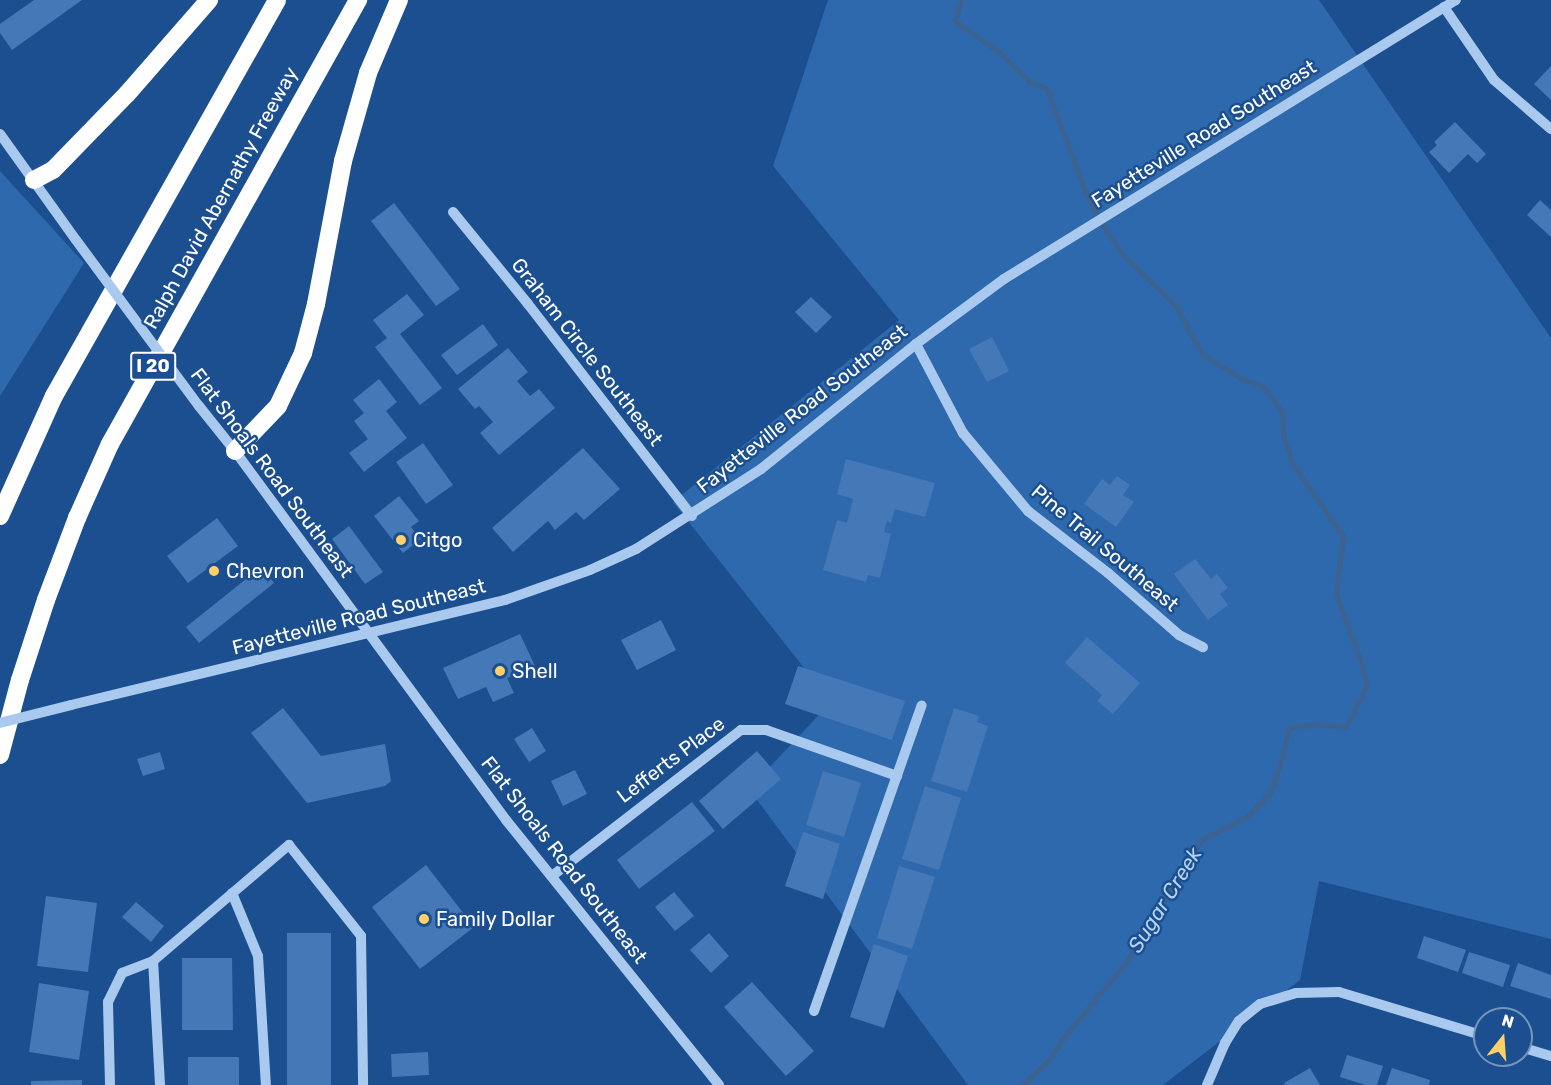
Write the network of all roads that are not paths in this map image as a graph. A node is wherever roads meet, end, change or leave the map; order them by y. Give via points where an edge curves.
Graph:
1 (209, 0) edge
2 (277, 0) edge
3 (358, 0) edge
4 (399, 0) edge
5 (1455, 0) edge
6 (1444, 7) junction
7 (1551, 129) edge
8 (0, 134) edge
9 (34, 180) junction
10 (453, 212) dead end
11 (916, 344) junction
12 (235, 451) junction
13 (0, 516) edge
14 (692, 516) junction
15 (370, 634) junction
16 (1203, 647) dead end
17 (922, 705) dead end
18 (0, 723) edge
19 (0, 755) edge
20 (897, 776) junction
21 (552, 876) junction
22 (232, 892) junction
23 (153, 961) junction
24 (814, 1011) dead end
25 (1473, 1032) edge
26 (1533, 1051) edge
27 (1551, 1056) edge
28 (110, 1085) edge
29 (160, 1085) edge
30 (266, 1085) edge
31 (363, 1085) edge
32 (719, 1085) edge
33 (1208, 1085) edge

1 - 9 highway via 127,94 53,170
2 - 13 highway via 54,396
3 - 19 highway, Ralph David Abernathy Freeway / I 20 via 110,444 46,600
4 - 12 highway via 368,73 343,161 303,353 278,406
5 - 6 street, Fayetteville Road Southeast
6 - 7 street via 1494,80
6 - 11 street, Fayetteville Road Southeast via 1004,279
8 - 9 street, Flat Shoals Road Southeast
9 - 12 street, Flat Shoals Road Southeast, bridge
10 - 14 street, Graham Circle Southeast
11 - 14 street, Fayetteville Road Southeast via 761,468
11 - 16 street, Pine Trail Southeast via 963,433 1028,511 1179,635
12 - 15 street, Flat Shoals Road Southeast
14 - 15 street, Fayetteville Road Southeast via 590,570 505,600
15 - 18 street, Fayetteville Road Southeast, bridge
15 - 21 street, Flat Shoals Road Southeast via 506,820
17 - 20 street
20 - 21 street, Lefferts Place via 766,730 741,730
20 - 24 street
21 - 32 street, Flat Shoals Road Southeast
22 - 23 street
22 - 30 street via 258,956
22 - 31 street via 289,845 361,936
23 - 28 street via 122,973 108,1002
23 - 29 street
25 - 33 street via 1339,992 1296,993 1260,1004 1239,1021 1225,1043
26 - 27 street

